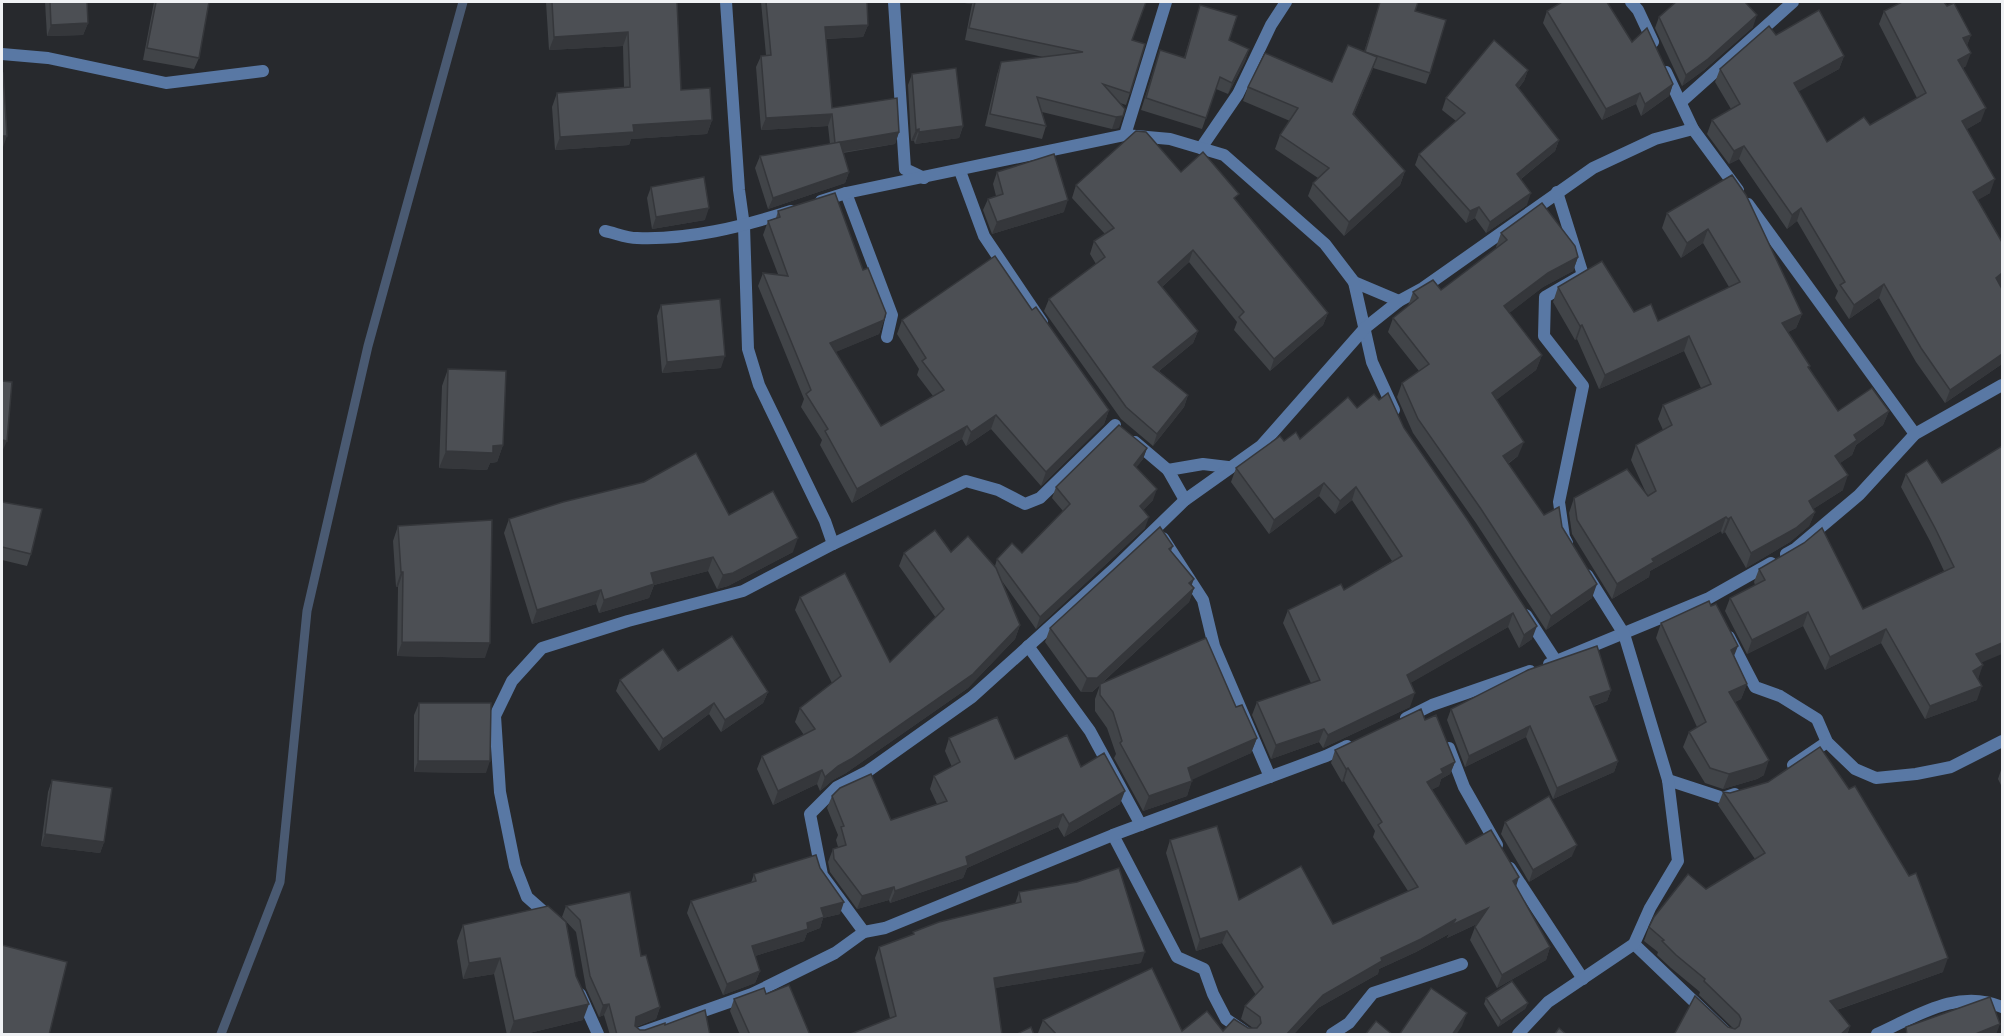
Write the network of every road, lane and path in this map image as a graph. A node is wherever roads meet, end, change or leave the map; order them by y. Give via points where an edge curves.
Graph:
1 (726, 2) edge
2 (894, 2) edge
3 (1166, 2) edge
4 (1286, 2) edge
5 (1630, 2) edge
6 (1793, 2) edge
7 (2, 54) edge
8 (263, 71) dead end
9 (1681, 102) junction
10 (1693, 129) junction
11 (1125, 135) junction
12 (1201, 148) junction
13 (960, 171) junction
14 (924, 178) junction
15 (1557, 192) junction
16 (846, 193) junction
17 (744, 226) junction
18 (605, 231) dead end
19 (1354, 282) junction
20 (1399, 301) junction
21 (1365, 328) junction
22 (1048, 331) edge
23 (887, 337) edge
24 (2002, 385) edge
25 (1401, 426) edge
26 (1915, 434) junction
27 (1228, 467) junction
28 (1168, 470) junction
29 (1185, 500) junction
30 (1156, 527) junction
31 (833, 544) junction
32 (1519, 604) edge
33 (1724, 628) edge
34 (1624, 634) junction
35 (1028, 646) junction
36 (1556, 661) junction
37 (1389, 726) edge
38 (1444, 736) edge
39 (1358, 741) edge
40 (2002, 741) edge
41 (1827, 742) junction
42 (1780, 774) edge
43 (1270, 777) junction
44 (1668, 780) junction
45 (1751, 790) edge
46 (1141, 825) junction
47 (1113, 835) junction
48 (560, 927) edge
49 (864, 932) junction
50 (1634, 944) junction
51 (1462, 964) dead end
52 (576, 979) edge
53 (1583, 979) junction
54 (2002, 1007) edge
55 (644, 1033) edge
56 (598, 1035) edge
57 (1248, 1035) edge
58 (1332, 1035) edge
59 (1518, 1035) edge
60 (1728, 1035) edge
61 (1877, 1035) edge

1 - 17 street
2 - 14 street via 905,169
3 - 11 street
4 - 12 street via 1238,94
5 - 9 street via 1638,10
6 - 9 street
7 - 8 street via 48,58 166,83
9 - 10 street
10 - 15 street via 1655,139 1593,168
10 - 26 street
11 - 12 street via 1170,139
11 - 13 street
12 - 19 street via 1224,155 1325,244
13 - 14 street
13 - 22 street via 984,236
14 - 16 street
15 - 20 street
15 - 34 street via 1583,275 1545,297 1544,336 1583,386 1559,502 1564,537
16 - 17 street
16 - 23 street via 892,315
17 - 18 street via 686,236 634,238
17 - 31 street via 748,349 759,385
19 - 20 street
19 - 21 street
20 - 21 street
21 - 25 street via 1372,362
21 - 27 street via 1261,446
24 - 26 street
26 - 34 street via 1860,495 1795,549 1712,603
27 - 28 street via 1203,464
27 - 29 street
28 - 29 street
28 - 31 street via 1112,420 1040,498 1025,504 998,490 966,481
29 - 30 street
30 - 35 street
30 - 43 street via 1203,600 1214,646
31 - 48 street via 743,591 542,648 512,681 495,716 500,792 515,866 527,897
32 - 36 street
33 - 41 street via 1755,687 1817,718
34 - 36 street
34 - 44 street
35 - 46 street via 1090,731
35 - 49 street via 972,697 868,771 837,788 810,814 822,875
36 - 37 street
38 - 53 street via 1464,787 1505,859
39 - 43 street
40 - 41 street via 1951,767 1876,778 1855,769
41 - 42 street
43 - 46 street
44 - 45 street via 1723,798
44 - 50 street via 1677,861
46 - 47 street
47 - 49 street
47 - 57 street via 1178,957 1204,969 1226,1019
49 - 55 street via 835,953 752,994
50 - 53 street
50 - 60 street
51 - 58 street via 1373,993 1349,1023
52 - 56 street
53 - 59 street via 1548,1002
54 - 61 street via 1973,999 1946,1003

